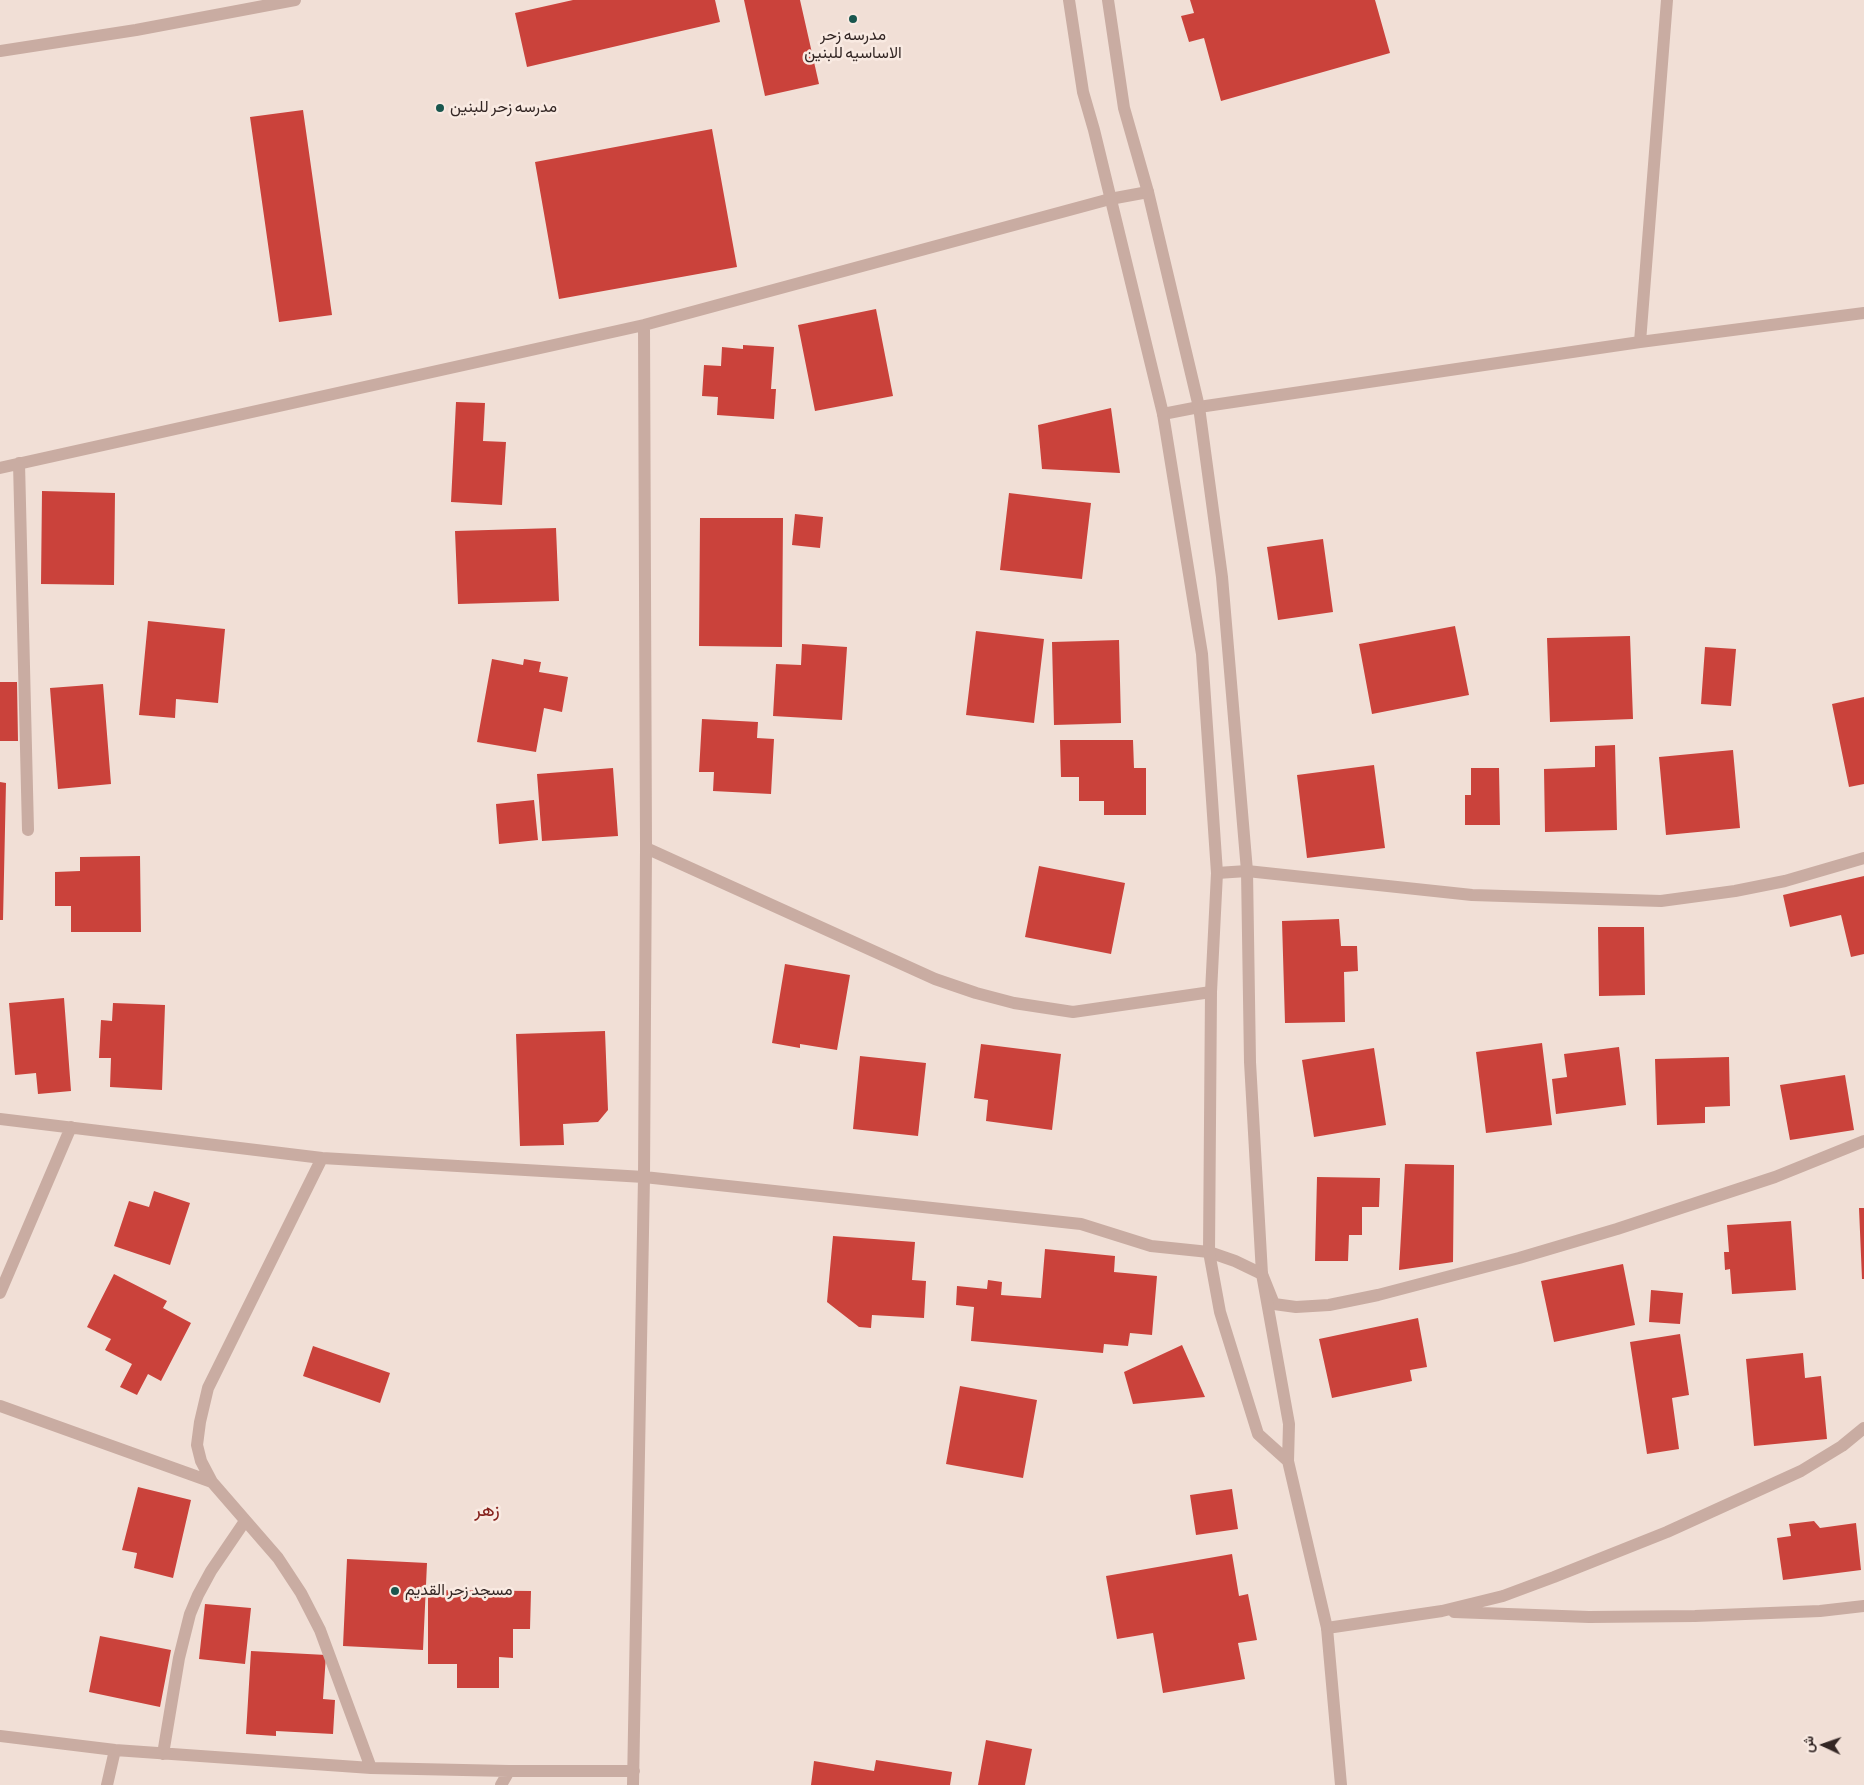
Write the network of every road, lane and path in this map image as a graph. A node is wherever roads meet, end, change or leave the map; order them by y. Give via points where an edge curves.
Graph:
1 (295, 0) edge
2 (1069, 0) edge
3 (1108, 0) edge
4 (1666, 0) edge
5 (0, 50) edge
6 (1148, 192) junction
7 (1110, 199) junction
8 (1864, 313) edge
9 (644, 325) junction
10 (1640, 342) junction
11 (1198, 407) junction
12 (1164, 414) junction
13 (18, 463) junction
14 (0, 468) edge
15 (28, 830) dead end
16 (646, 848) junction
17 (1864, 858) edge
18 (1247, 871) junction
19 (1218, 873) junction
20 (1211, 992) junction
21 (0, 1119) edge
22 (71, 1127) junction
23 (1864, 1141) edge
24 (322, 1158) junction
25 (644, 1177) junction
26 (1209, 1252) junction
27 (1262, 1274) junction
28 (0, 1294) edge
29 (0, 1406) edge
30 (1864, 1428) edge
31 (1288, 1461) junction
32 (212, 1482) junction
33 (246, 1521) junction
34 (1864, 1606) edge
35 (1442, 1611) junction
36 (1327, 1628) junction
37 (0, 1736) edge
38 (115, 1750) junction
39 (163, 1754) junction
40 (371, 1768) junction
41 (508, 1771) junction
42 (634, 1771) junction
43 (107, 1785) edge
44 (501, 1785) edge
45 (633, 1785) edge
46 (1341, 1785) edge

1 - 5 street via 136,30
2 - 7 street via 1083,92
3 - 6 street via 1124,108
4 - 10 street
6 - 7 street
6 - 11 street
7 - 9 street
7 - 12 street
8 - 10 street
9 - 13 street
9 - 16 street
10 - 11 street
11 - 12 street
11 - 18 street via 1222,577
12 - 19 street via 1202,654
13 - 14 street
13 - 15 street
16 - 20 street via 935,979 1014,1003 1073,1012
16 - 25 street
17 - 18 street via 1735,891 1661,901 1472,894
18 - 19 street
18 - 27 street via 1250,1062
19 - 20 street
20 - 26 street
21 - 22 street
22 - 24 street
22 - 28 street
23 - 27 street via 1775,1177 1673,1211 1519,1258 1378,1295 1329,1305 1296,1307 1274,1304
24 - 25 street
24 - 32 street via 208,1388 198,1445 201,1461
25 - 26 street via 1045,1219 1081,1224 1152,1246
25 - 42 street
26 - 27 street
26 - 31 street via 1220,1312 1258,1434
27 - 31 street via 1289,1424
29 - 32 street
30 - 35 street via 1801,1471 1667,1532 1503,1596
31 - 36 street
32 - 33 street
33 - 39 street via 211,1571 190,1614
33 - 40 street via 278,1558 320,1630
34 - 35 street via 1695,1616 1589,1617
35 - 36 street
36 - 46 street
37 - 38 street
38 - 39 street
38 - 43 street
39 - 40 street
40 - 41 street
41 - 42 street
41 - 44 street
42 - 45 street

